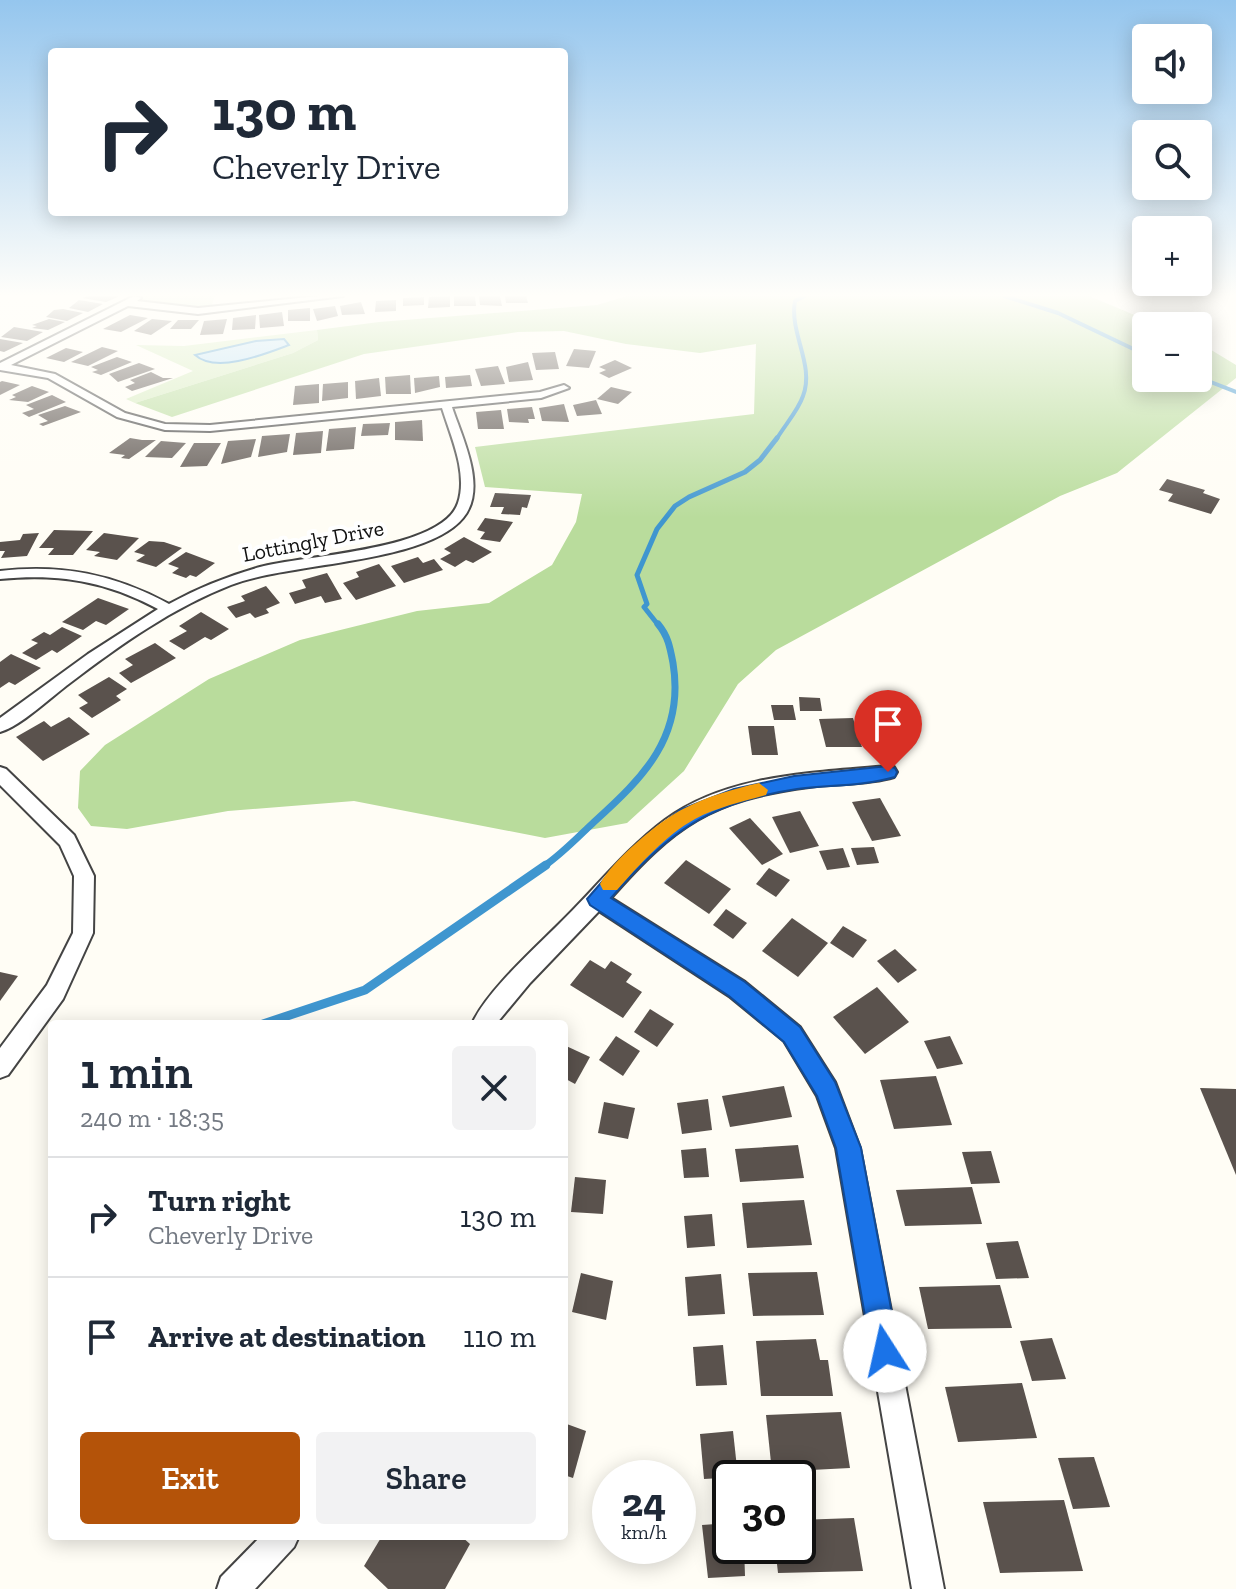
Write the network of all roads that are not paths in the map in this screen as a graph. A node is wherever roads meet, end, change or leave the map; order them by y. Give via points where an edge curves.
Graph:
1 (22, 370) edge
2 (564, 388) dead end
3 (446, 404) junction
4 (0, 575) edge
5 (166, 608) junction
6 (0, 726) edge
7 (888, 772) dead end
8 (0, 774) edge
9 (597, 899) junction
10 (486, 1020) edge
11 (0, 1067) edge
12 (279, 1540) edge
13 (233, 1589) edge
14 (928, 1589) edge

1 - 3 street via 51,376 121,415 165,427 210,428
2 - 3 street
3 - 5 street, Lottingly Drive via 467,479 457,518 399,547 262,570
4 - 5 street via 104,578
5 - 6 street, Lottingly Drive
7 - 9 street via 794,783 734,796 687,815 634,858
8 - 11 street via 67,840 84,876 83,933 55,992
9 - 10 street via 506,992
9 - 14 street via 737,989 792,1034 827,1090 848,1148
12 - 13 street

